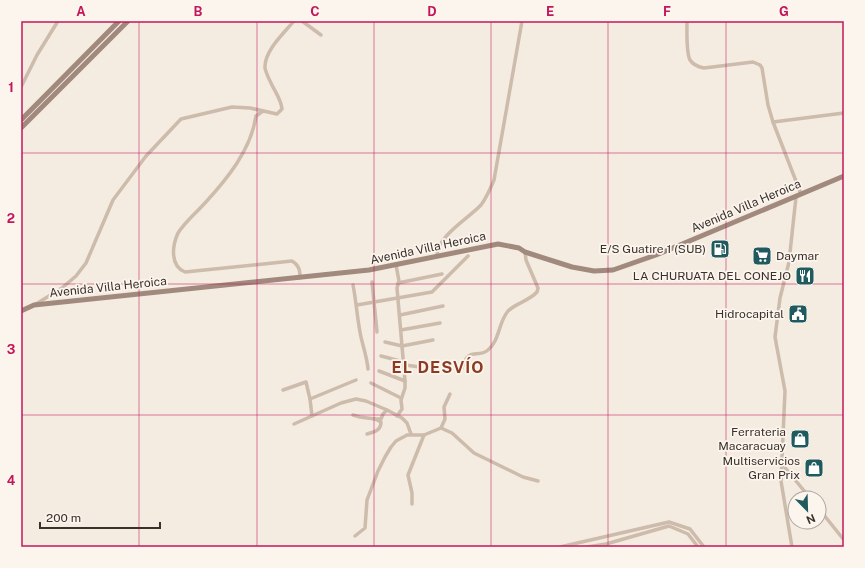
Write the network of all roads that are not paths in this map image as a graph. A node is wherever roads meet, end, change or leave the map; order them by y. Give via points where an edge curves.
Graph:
1 (58, 21) edge
2 (119, 21) edge
3 (128, 21) edge
4 (294, 21) edge
5 (302, 21) edge
6 (522, 21) edge
7 (687, 21) edge
8 (321, 35) dead end
9 (21, 87) edge
10 (263, 111) junction
11 (844, 113) edge
12 (22, 118) edge
13 (773, 122) junction
14 (21, 128) edge
15 (844, 176) edge
16 (801, 194) junction
17 (796, 197) junction
18 (525, 252) junction
19 (436, 256) junction
20 (468, 256) dead end
21 (396, 265) junction
22 (442, 274) dead end
23 (300, 278) junction
24 (372, 282) dead end
25 (398, 283) junction
26 (353, 285) dead end
27 (398, 298) junction
28 (374, 302) junction
29 (357, 304) junction
30 (34, 305) junction
31 (443, 306) dead end
32 (21, 311) edge
33 (400, 315) junction
34 (440, 323) dead end
35 (401, 330) junction
36 (376, 332) dead end
37 (433, 340) dead end
38 (385, 342) dead end
39 (402, 346) junction
40 (381, 356) dead end
41 (404, 364) junction
42 (420, 367) dead end
43 (462, 368) dead end
44 (368, 369) dead end
45 (379, 371) dead end
46 (356, 380) dead end
47 (405, 381) junction
48 (371, 383) dead end
49 (283, 390) dead end
50 (450, 394) dead end
51 (401, 398) junction
52 (310, 399) junction
53 (387, 410) junction
54 (354, 414) dead end
55 (312, 416) junction
56 (397, 416) junction
57 (375, 419) junction
58 (294, 424) dead end
59 (441, 428) junction
60 (367, 434) dead end
61 (411, 434) junction
62 (424, 436) junction
63 (781, 463) junction
64 (538, 481) dead end
65 (803, 490) edge
66 (412, 504) dead end
67 (827, 519) edge
68 (355, 536) dead end
69 (844, 540) edge
70 (560, 547) edge
71 (587, 547) edge
72 (698, 547) edge
73 (704, 547) edge
74 (792, 547) edge

1 - 9 street via 37,54
2 - 12 main road
3 - 14 main road
4 - 10 street via 267,56 265,68 282,109 276,114
5 - 8 street
6 - 19 street via 494,180 480,205 457,225 442,243
7 - 13 street via 690,61 698,67 753,62 760,65
10 - 23 street via 256,116 248,143 230,174 178,233 174,258 176,265 185,272 292,261 299,268
10 - 30 street via 232,107 181,119 146,156 113,200 86,263 76,276
11 - 13 street
13 - 16 street
15 - 16 main road, Avenida Villa Heroica
16 - 17 main road, Avenida Villa Heroica
17 - 18 main road, Avenida Villa Heroica via 613,270 594,271 572,267
17 - 63 street via 789,262 780,298 775,338 785,391
18 - 19 main road, Avenida Villa Heroica via 519,248 498,244
18 - 43 street via 538,288 537,292 508,312 499,327 494,343 486,351 469,355
19 - 21 main road, Avenida Villa Heroica
20 - 27 street via 432,292
21 - 23 main road, Avenida Villa Heroica
21 - 25 street
22 - 25 street
23 - 30 main road, Avenida Villa Heroica
24 - 28 street
25 - 27 street
26 - 29 street
27 - 28 street
27 - 33 street
28 - 29 street
28 - 36 street
29 - 44 street
30 - 32 main road, Avenida Villa Heroica
31 - 33 street
33 - 35 street
34 - 35 street
35 - 39 street
37 - 39 street
38 - 39 street
39 - 41 street
40 - 41 street
41 - 42 street
41 - 47 street
45 - 47 street
46 - 52 street
47 - 51 street
48 - 51 street
49 - 52 street via 306,382
50 - 59 street via 444,407 445,419
51 - 56 street via 402,409
52 - 55 street
53 - 55 street via 356,399
53 - 56 street
53 - 57 street via 381,419
54 - 57 street
55 - 58 street
56 - 61 street via 407,423
57 - 60 street via 380,422 378,430
59 - 62 street
59 - 64 street via 474,453 523,477
61 - 62 street
61 - 68 street via 396,441 385,457 367,500 365,528
62 - 66 street via 408,475
63 - 65 street
63 - 74 street via 781,481
67 - 69 street
70 - 73 street via 669,522 690,529
71 - 72 street via 669,526 688,534

